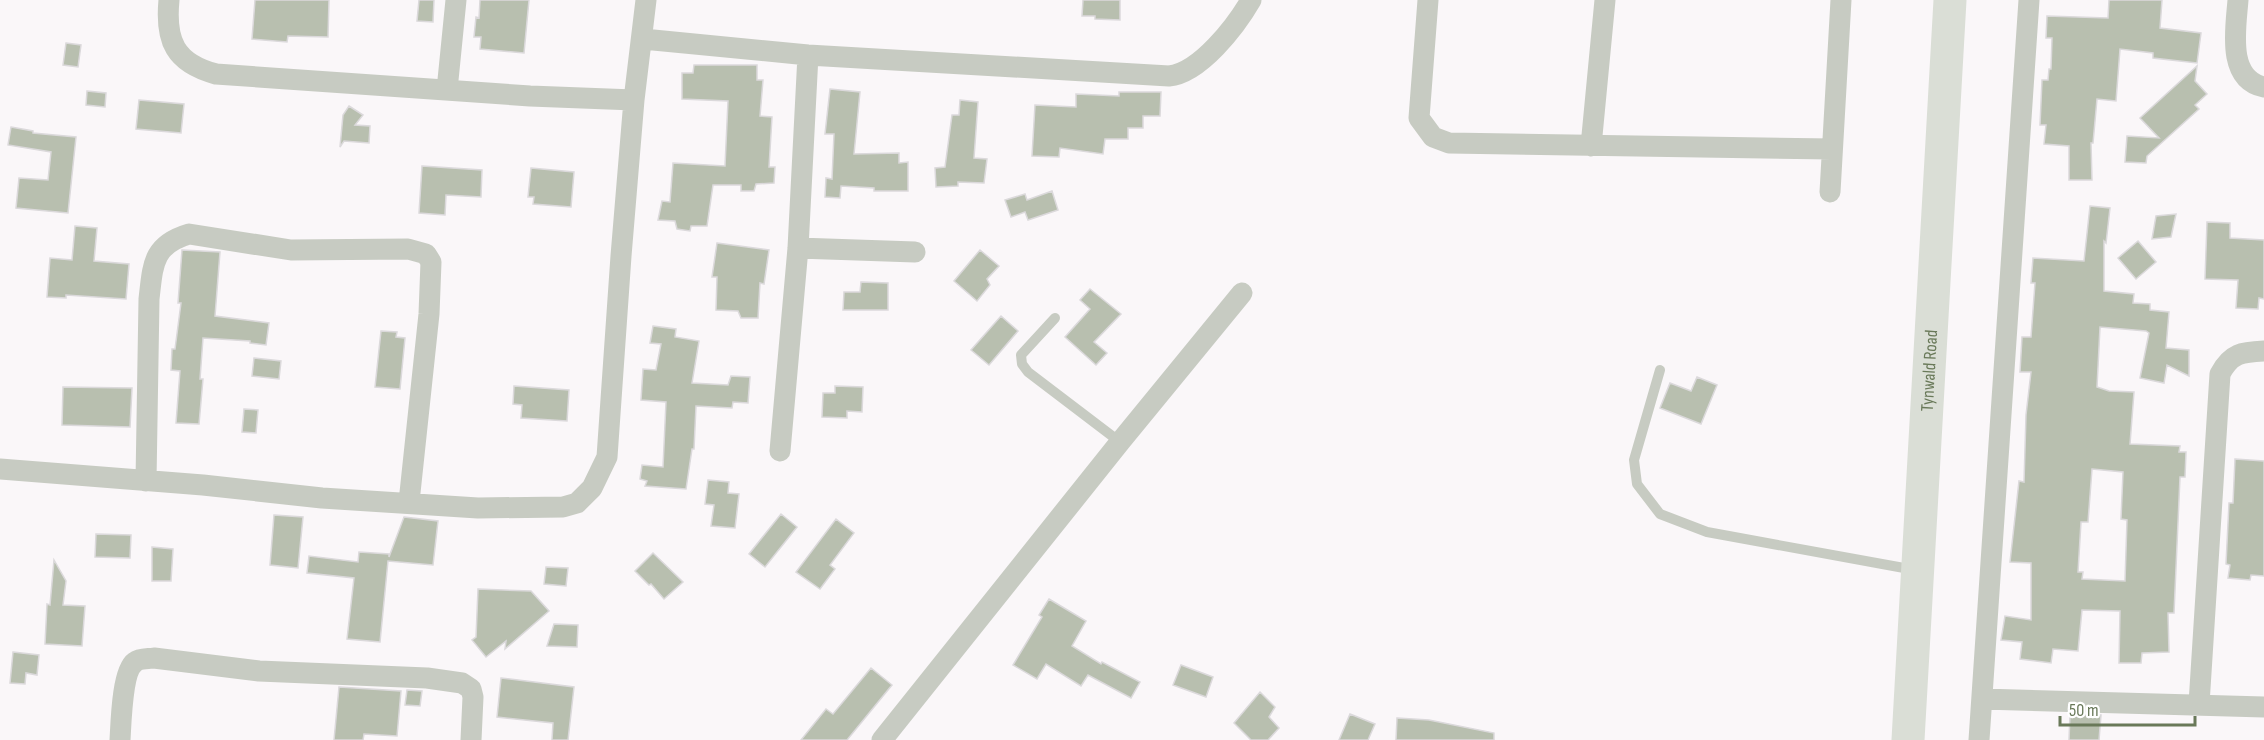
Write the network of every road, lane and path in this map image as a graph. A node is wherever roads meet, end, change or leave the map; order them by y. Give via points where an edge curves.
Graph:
1 (169, 0) edge
2 (456, 0) edge
3 (646, 0) edge
4 (1251, 0) edge
5 (1428, 0) edge
6 (1605, 0) edge
7 (1841, 0) edge
8 (1950, 0) edge
9 (2029, 0) edge
10 (2238, 0) edge
11 (643, 39) junction
12 (808, 55) junction
13 (2264, 87) edge
14 (447, 90) junction
15 (634, 100) junction
16 (1591, 146) junction
17 (1832, 149) junction
18 (1830, 192) dead end
19 (798, 248) junction
20 (915, 252) dead end
21 (1242, 293) dead end
22 (1055, 318) dead end
23 (2264, 351) edge
24 (1660, 370) dead end
25 (1120, 442) junction
26 (780, 451) dead end
27 (0, 469) edge
28 (146, 482) junction
29 (409, 502) junction
30 (1918, 571) junction
31 (1982, 699) junction
32 (2199, 704) junction
33 (2264, 707) edge
34 (120, 740) edge
35 (471, 740) edge
36 (882, 740) edge
37 (1908, 740) edge
38 (1979, 740) edge

1 - 14 street via 170,35 184,60 196,69 216,74
2 - 14 street
3 - 11 street
4 - 12 street via 1206,56 1180,75
5 - 16 street via 1419,118 1433,137 1449,143
6 - 16 street
7 - 17 street
8 - 30 main road, Tynwald Road
9 - 31 street
10 - 13 street via 2236,52 2250,80
11 - 12 street
11 - 15 street
12 - 19 street
14 - 15 street
15 - 29 street via 607,457 592,488 577,503 562,507 478,508
16 - 17 street
17 - 18 street
19 - 20 street
19 - 26 street
21 - 25 street
22 - 25 lane via 1022,355 1022,364
23 - 32 street via 2232,357 2220,374
24 - 30 lane via 1634,460 1637,484 1660,514 1707,532
25 - 36 street
27 - 28 street
28 - 29 street
28 - 29 street via 149,299 155,262 163,246 189,234 291,250 408,249 426,254 431,262
30 - 37 main road, Tynwald Road
31 - 32 street
31 - 38 street
32 - 33 street
34 - 35 street via 131,666 154,658 259,670 462,683 471,689 473,697

